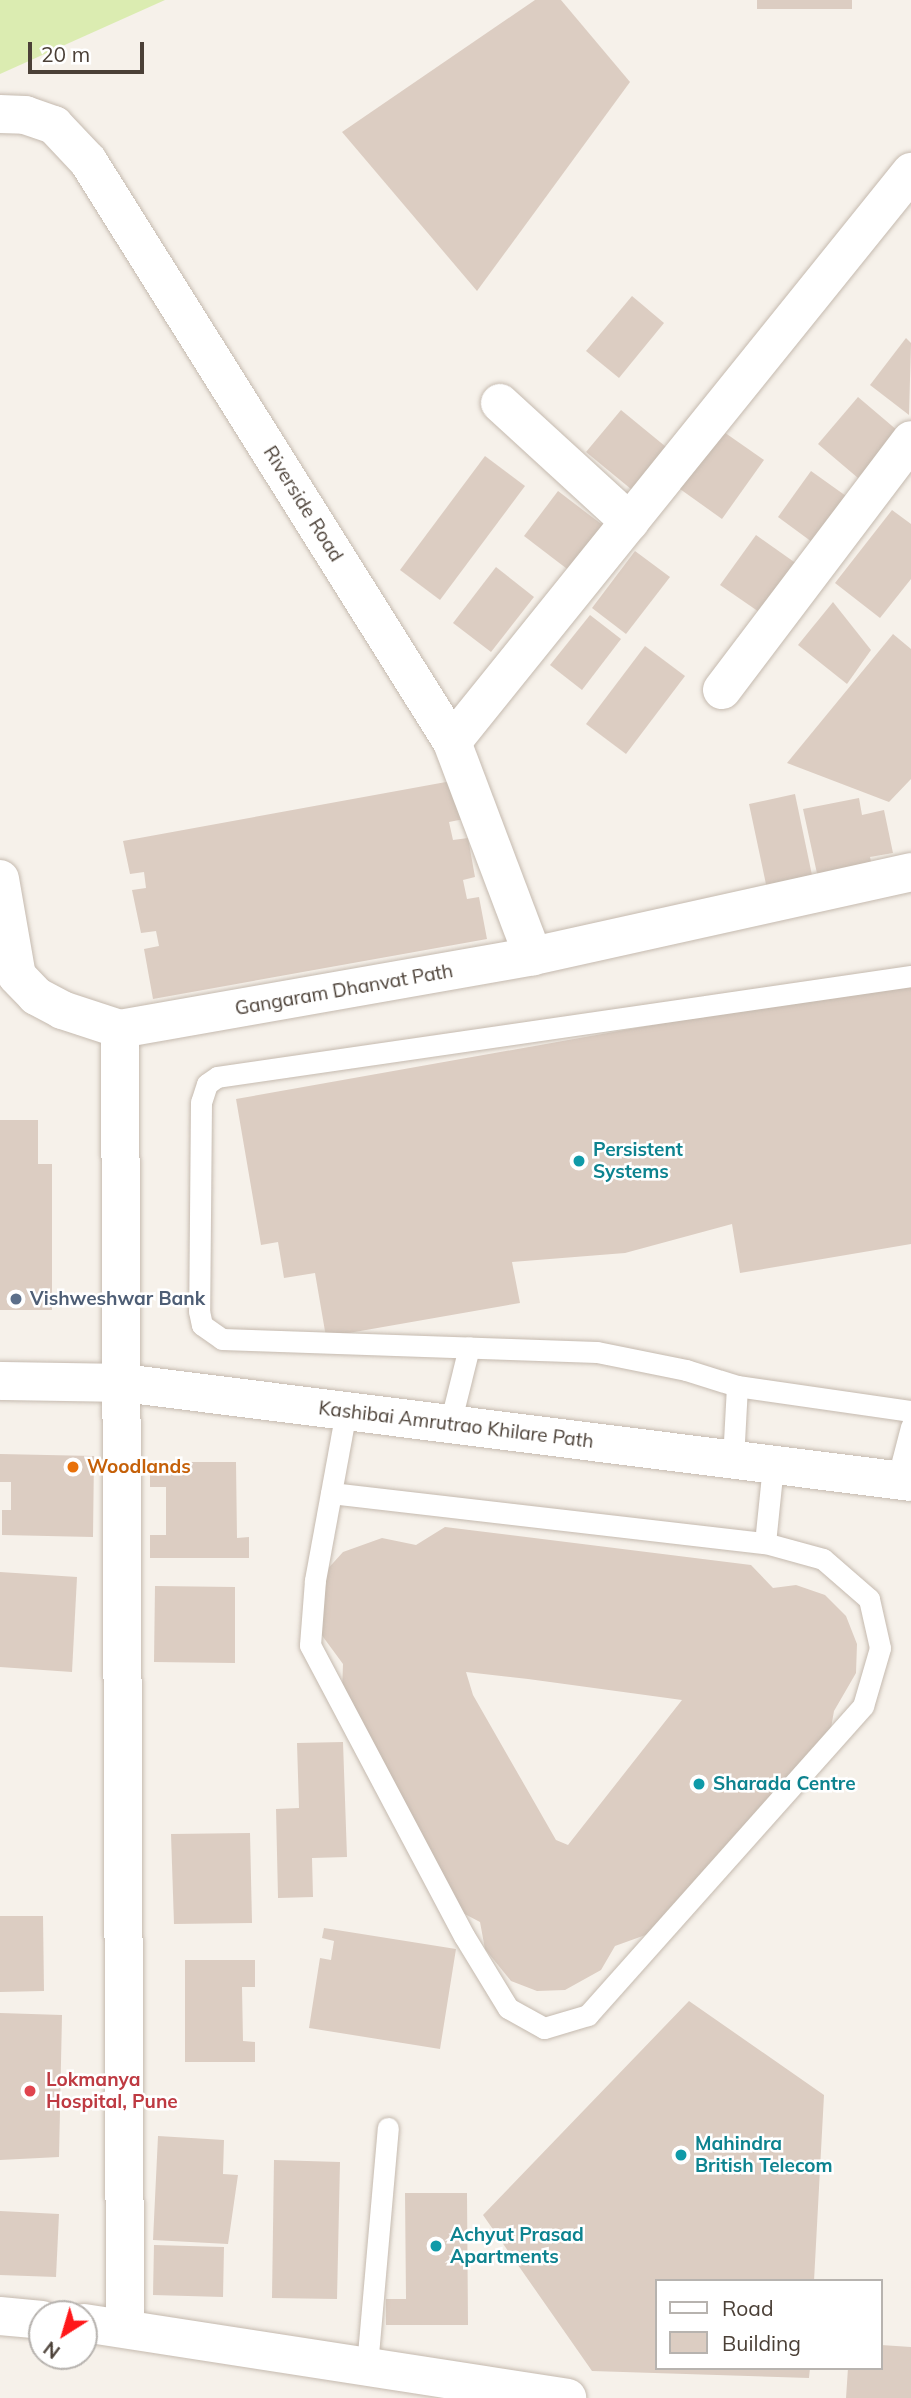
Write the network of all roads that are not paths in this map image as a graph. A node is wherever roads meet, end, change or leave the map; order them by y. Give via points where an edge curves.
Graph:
1 (0, 114) edge
2 (911, 172) edge
3 (500, 403) dead end
4 (911, 440) edge
5 (630, 522) junction
6 (722, 690) dead end
7 (452, 742) junction
8 (911, 872) edge
9 (0, 879) edge
10 (533, 956) junction
11 (911, 976) edge
12 (120, 1029) junction
13 (469, 1347) junction
14 (0, 1381) edge
15 (123, 1383) junction
16 (737, 1386) junction
17 (346, 1411) junction
18 (911, 1412) edge
19 (450, 1424) junction
20 (911, 1427) edge
21 (733, 1460) junction
22 (773, 1465) junction
23 (904, 1482) edge
24 (331, 1493) junction
25 (765, 1544) junction
26 (388, 2128) dead end
27 (0, 2316) edge
28 (28, 2319) edge
29 (98, 2324) edge
30 (125, 2327) junction
31 (367, 2366) junction
32 (567, 2398) edge

1 - 7 street, Riverside Road via 25,115 54,125 88,161
2 - 5 street
3 - 5 street
4 - 6 street
5 - 7 street
7 - 10 street, Riverside Road
8 - 10 street, Gangaram Dhanvat Path
9 - 12 street via 17,976 36,996 62,1010
10 - 12 street, Gangaram Dhanvat Path
11 - 13 lane via 217,1077 207,1084 201,1102 202,1325 222,1339
12 - 15 street
13 - 16 lane via 597,1352 686,1370
13 - 19 lane
14 - 15 street, Kashibai Amrutrao Khilare Path
15 - 17 street, Kashibai Amrutrao Khilare Path
15 - 30 street
16 - 18 lane
16 - 21 lane
17 - 19 street, Kashibai Amrutrao Khilare Path
17 - 24 lane
19 - 21 street, Kashibai Amrutrao Khilare Path
20 - 23 lane
21 - 22 street, Kashibai Amrutrao Khilare Path
22 - 23 street, Kashibai Amrutrao Khilare Path
22 - 25 lane
24 - 25 lane
24 - 25 lane via 315,1580 310,1645 464,1936 508,2008 544,2028 587,2015 863,1706 880,1648 869,1599 823,1559
26 - 31 lane
27 - 28 street
29 - 30 street
30 - 31 street
31 - 32 street

